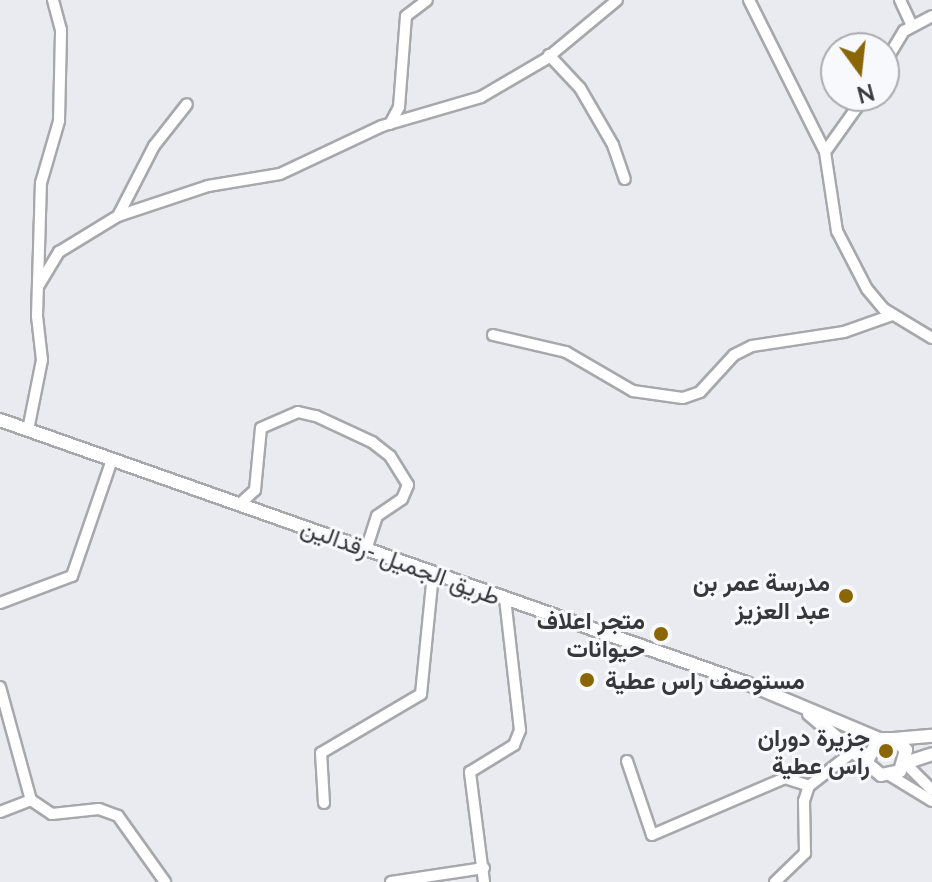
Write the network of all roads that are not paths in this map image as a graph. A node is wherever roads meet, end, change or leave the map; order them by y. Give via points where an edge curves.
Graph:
1 (53, 0) edge
2 (427, 0) edge
3 (617, 0) edge
4 (749, 0) edge
5 (900, 0) edge
6 (932, 16) edge
7 (911, 24) junction
8 (900, 40) edge
9 (549, 55) junction
10 (187, 104) dead end
11 (854, 112) edge
12 (390, 124) junction
13 (825, 152) junction
14 (625, 179) dead end
15 (118, 216) junction
16 (39, 246) junction
17 (59, 252) junction
18 (39, 285) junction
19 (892, 315) junction
20 (493, 335) dead end
21 (932, 338) edge
22 (0, 420) edge
23 (28, 430) junction
24 (112, 460) junction
25 (241, 503) junction
26 (366, 550) junction
27 (433, 573) junction
28 (505, 598) junction
29 (0, 603) edge
30 (0, 687) edge
31 (800, 707) junction
32 (932, 736) edge
33 (879, 739) junction
34 (894, 739) junction
35 (855, 750) junction
36 (932, 754) edge
37 (868, 759) junction
38 (627, 761) dead end
39 (905, 763) junction
40 (891, 776) junction
41 (809, 786) junction
42 (932, 790) edge
43 (31, 800) junction
44 (932, 801) edge
45 (324, 803) dead end
46 (0, 812) edge
47 (484, 868) junction
48 (165, 882) edge
49 (391, 882) edge
50 (484, 882) edge
51 (775, 882) edge

1 - 16 street via 61,30 59,121 44,168
2 - 12 street via 406,16 399,107
3 - 9 street
4 - 13 street
5 - 7 street
6 - 7 street
7 - 8 street
9 - 12 street via 481,97
9 - 14 street via 580,88 613,145
10 - 15 street via 154,146
11 - 13 street
12 - 15 street via 280,174 208,186
13 - 19 street via 837,231 867,289
15 - 17 street
16 - 17 street
16 - 18 street
17 - 18 street
18 - 23 street via 42,360
19 - 20 street via 844,332 752,346 734,355 700,392 683,398 633,391 566,352
19 - 21 street
22 - 23 main road, طريق الجميل -رقدالين
23 - 24 main road, طريق الجميل -رقدالين
24 - 25 main road, طريق الجميل -رقدالين
24 - 29 street via 72,576
25 - 26 main road, طريق الجميل -رقدالين
25 - 26 street via 255,490 261,428 298,412 316,416 372,442 390,456 408,485 402,499 377,516
26 - 27 main road, طريق الجميل -رقدالين
27 - 28 main road, طريق الجميل -رقدالين
27 - 45 street via 421,694 321,753
28 - 31 main road, طريق الجميل -رقدالين
28 - 47 street via 520,730 514,745 470,772
30 - 43 street
31 - 33 main road
31 - 35 main road
32 - 34 main road
33 - 34 main road
33 - 37 main road
34 - 39 main road via 906,750
35 - 37 main road
35 - 41 street
36 - 39 main road
37 - 40 main road via 876,772
38 - 41 street via 652,835 785,778
39 - 40 main road
39 - 42 street
40 - 44 street
41 - 51 street via 804,801 805,853
43 - 46 street
43 - 48 street via 52,814 108,809 130,829
47 - 49 street
47 - 50 street

